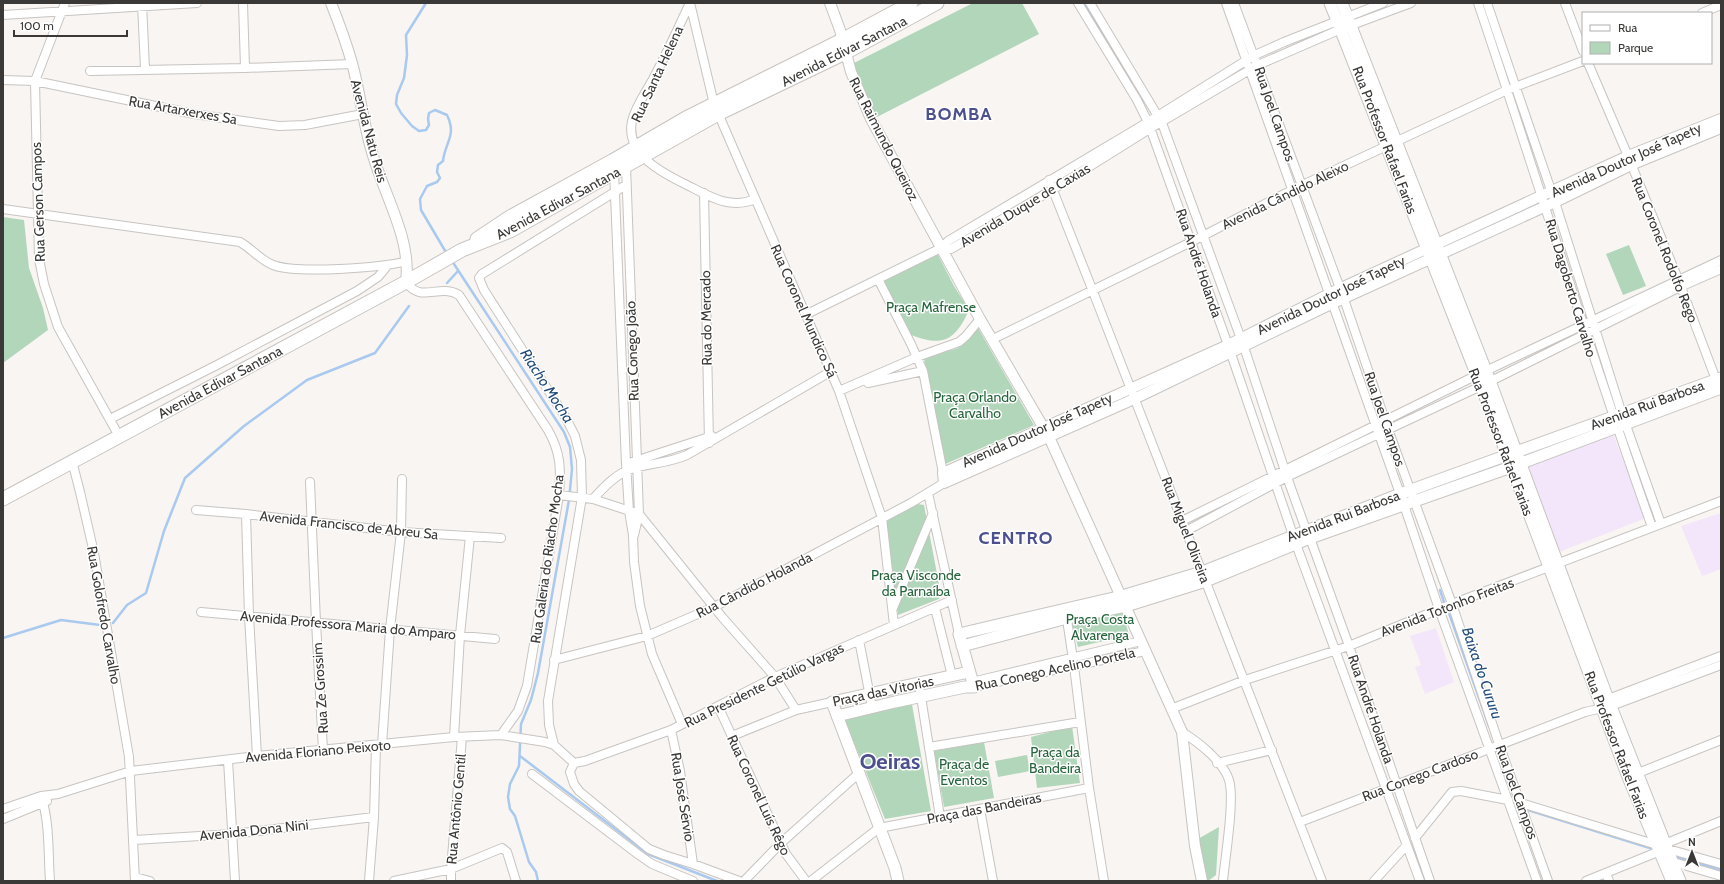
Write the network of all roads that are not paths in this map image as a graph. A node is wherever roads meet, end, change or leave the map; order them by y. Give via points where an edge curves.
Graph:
1 (65, 3) edge
2 (196, 3) edge
3 (243, 3) edge
4 (331, 3) edge
5 (690, 3) edge
6 (830, 3) edge
7 (911, 3) edge
8 (937, 3) edge
9 (1078, 3) edge
10 (1090, 3) edge
11 (1226, 3) edge
12 (1234, 3) edge
13 (1330, 3) edge
14 (1342, 3) edge
15 (1383, 3) edge
16 (1411, 3) edge
17 (1478, 3) edge
18 (1487, 3) edge
19 (1564, 3) edge
20 (142, 5) edge
21 (1721, 5) edge
22 (62, 12) junction
23 (1704, 12) edge
24 (3, 15) edge
25 (1344, 23) junction
26 (842, 40) junction
27 (1582, 48) edge
28 (845, 54) junction
29 (1255, 55) junction
30 (1247, 60) junction
31 (1582, 61) edge
32 (352, 64) junction
33 (1588, 64) edge
34 (1258, 65) junction
35 (245, 68) junction
36 (145, 69) junction
37 (1250, 69) junction
38 (90, 71) dead end
39 (3, 80) edge
40 (35, 81) junction
41 (1511, 89) junction
42 (716, 109) junction
43 (363, 114) junction
44 (1160, 119) junction
45 (1721, 119) edge
46 (1150, 125) junction
47 (1721, 128) edge
48 (1392, 144) junction
49 (639, 151) junction
50 (1630, 160) junction
51 (626, 166) junction
52 (613, 167) junction
53 (1048, 180) junction
54 (626, 185) junction
55 (1301, 186) junction
56 (1052, 190) junction
57 (1292, 190) junction
58 (615, 191) junction
59 (704, 193) junction
60 (1549, 199) junction
61 (755, 200) junction
62 (3, 209) edge
63 (37, 213) junction
64 (1203, 235) junction
65 (1191, 242) junction
66 (941, 248) junction
67 (1434, 252) junction
68 (1721, 260) edge
69 (408, 261) junction
70 (388, 265) junction
71 (1721, 269) edge
72 (878, 279) junction
73 (406, 282) junction
74 (1679, 283) junction
75 (1092, 289) junction
76 (1339, 289) junction
77 (1330, 299) junction
78 (1344, 299) junction
79 (805, 314) junction
80 (631, 318) junction
81 (620, 319) junction
82 (980, 319) junction
83 (1591, 320) junction
84 (1583, 329) junction
85 (1594, 329) junction
86 (993, 340) junction
87 (1242, 342) junction
88 (1229, 349) junction
89 (917, 357) junction
90 (923, 371) junction
91 (830, 372) junction
92 (1483, 379) junction
93 (852, 386) junction
94 (1720, 386) edge
95 (1130, 389) junction
96 (839, 392) junction
97 (1134, 399) junction
98 (110, 418) junction
99 (1619, 421) junction
100 (1387, 425) junction
101 (1376, 430) junction
102 (1046, 432) junction
103 (119, 436) junction
104 (708, 440) junction
105 (1513, 459) junction
106 (72, 461) junction
107 (636, 465) junction
108 (626, 468) junction
109 (943, 473) junction
110 (1286, 474) junction
111 (402, 479) dead end
112 (1273, 480) junction
113 (310, 482) dead end
114 (944, 483) junction
115 (928, 493) junction
116 (1405, 493) junction
117 (560, 495) junction
118 (581, 497) junction
119 (3, 498) edge
120 (593, 500) junction
121 (1721, 501) edge
122 (1409, 503) junction
123 (196, 510) dead end
124 (629, 511) junction
125 (933, 513) junction
126 (246, 514) junction
127 (639, 514) junction
128 (882, 518) junction
129 (311, 521) junction
130 (1182, 521) junction
131 (1661, 524) junction
132 (1652, 527) junction
133 (1186, 531) junction
134 (401, 532) junction
135 (1308, 534) junction
136 (634, 535) junction
137 (470, 536) junction
138 (501, 538) dead end
139 (1294, 540) junction
140 (1553, 565) junction
141 (1204, 577) junction
142 (952, 600) junction
143 (1124, 601) junction
144 (1452, 604) junction
145 (714, 607) junction
146 (935, 608) junction
147 (892, 609) junction
148 (1439, 609) junction
149 (201, 612) dead end
150 (1066, 614) junction
151 (249, 616) junction
152 (316, 622) junction
153 (894, 625) junction
154 (390, 629) junction
155 (959, 634) junction
156 (460, 635) junction
157 (647, 636) junction
158 (495, 639) dead end
159 (859, 640) junction
160 (1141, 641) junction
161 (962, 646) junction
162 (1349, 646) junction
163 (1336, 650) junction
164 (1145, 651) junction
165 (1721, 656) edge
166 (1073, 657) junction
167 (554, 660) junction
168 (1721, 664) edge
169 (1074, 666) junction
170 (775, 676) junction
171 (952, 676) junction
172 (1245, 680) junction
173 (970, 682) junction
174 (919, 684) junction
175 (869, 694) junction
176 (921, 697) junction
177 (832, 702) junction
178 (1606, 704) junction
179 (718, 706) junction
180 (872, 707) junction
181 (1171, 709) junction
182 (796, 710) junction
183 (837, 716) junction
184 (1080, 722) junction
185 (682, 724) junction
186 (671, 730) junction
187 (1182, 732) junction
188 (501, 735) junction
189 (732, 736) junction
190 (458, 737) junction
191 (1721, 740) edge
192 (1499, 744) junction
193 (379, 745) junction
194 (554, 745) junction
195 (929, 747) junction
196 (1489, 748) junction
197 (324, 750) junction
198 (1272, 750) junction
199 (257, 756) junction
200 (228, 760) junction
201 (574, 762) junction
202 (1217, 763) junction
203 (131, 771) junction
204 (532, 774) dead end
205 (858, 774) junction
206 (1632, 775) junction
207 (1397, 785) junction
208 (1089, 788) junction
209 (1386, 789) junction
210 (42, 800) junction
211 (1508, 800) junction
212 (1521, 803) junction
213 (3, 809) edge
214 (980, 809) junction
215 (940, 816) junction
216 (1526, 816) junction
217 (374, 817) junction
218 (1515, 817) junction
219 (3, 819) edge
220 (1721, 821) edge
221 (1300, 822) junction
222 (879, 828) junction
223 (233, 834) junction
224 (1415, 838) junction
225 (134, 840) junction
226 (781, 843) junction
227 (1406, 846) junction
228 (1664, 852) junction
229 (693, 864) junction
230 (1721, 864) edge
231 (450, 869) junction
232 (671, 872) junction
233 (1721, 876) edge
234 (1608, 877) edge
235 (135, 879) edge
236 (1101, 880) edge
237 (50, 881) edge
238 (150, 881) edge
239 (235, 881) edge
240 (369, 881) edge
241 (394, 881) edge
242 (451, 881) edge
243 (516, 881) edge
244 (672, 881) edge
245 (693, 881) edge
246 (739, 881) edge
247 (744, 881) edge
248 (806, 881) edge
249 (811, 881) edge
250 (898, 881) edge
251 (993, 881) edge
252 (1202, 881) edge
253 (1223, 881) edge
254 (1322, 881) edge
255 (1374, 881) edge
256 (1420, 881) edge
257 (1430, 881) edge
258 (1537, 881) edge
259 (1548, 881) edge
260 (1586, 881) edge
261 (1672, 881) edge
262 (1680, 881) edge

1 - 22 street, Rua Gerson Campos
2 - 20 street
3 - 35 street
4 - 32 street, Avenida Natu Reis
5 - 42 street, Rua Coronel Mundico Sá
5 - 49 street, Rua Santa Helena via 632,119 632,137
6 - 26 street, Rua Raimundo Queiroz
7 - 26 highway, Avenida Edivar Santana
8 - 28 highway, Avenida Edivar Santana
9 - 46 street, Rua André Holanda
10 - 44 street, Rua André Holanda
11 - 30 street, Rua Joel Campos
12 - 29 street, Rua Joel Campos
13 - 25 main road, Rua Professor Rafael Farias
14 - 25 main road, Rua Professor Rafael Farias
15 - 25 street, Avenida Duque de Caxias
16 - 25 street, Avenida Duque de Caxias
17 - 41 street, Rua Dagoberto Carvalho
18 - 41 street, Rua Dagoberto Carvalho
19 - 27 street
20 - 22 street
20 - 36 street
21 - 23 street
22 - 24 street
22 - 40 street, Rua Gerson Campos
25 - 29 street, Avenida Duque de Caxias
25 - 34 street, Avenida Duque de Caxias
25 - 48 main road, Rua Professor Rafael Farias
26 - 28 street, Rua Raimundo Queiroz
26 - 42 highway, Avenida Edivar Santana
28 - 42 highway, Avenida Edivar Santana
28 - 66 street, Rua Raimundo Queiroz via 871,119
29 - 30 street, Avenida Duque de Caxias
29 - 34 street, Rua Joel Campos
30 - 37 street, Rua Joel Campos
30 - 44 street, Avenida Duque de Caxias
31 - 41 street, Avenida Cândido Aleixo
32 - 35 street
32 - 43 street, Avenida Natu Reis
33 - 50 street, Rua Coronel Rodolfo Rego
34 - 37 street, Avenida Duque de Caxias
34 - 55 street, Rua Joel Campos
35 - 36 street
36 - 38 street
37 - 44 street, Avenida Duque de Caxias
37 - 57 street, Rua Joel Campos
39 - 40 street, Rua Artarxerxes Sa
40 - 43 street, Rua Artarxerxes Sa via 194,114 279,126 305,125
40 - 63 street, Rua Gerson Campos
41 - 48 street, Avenida Cândido Aleixo
41 - 60 street, Rua Dagoberto Carvalho
42 - 49 highway, Avenida Edivar Santana
42 - 61 street, Rua Coronel Mundico Sá
43 - 69 street, Avenida Natu Reis via 374,159 401,233
44 - 46 street, Avenida Duque de Caxias
44 - 64 street, Rua André Holanda
45 - 50 street, Avenida Doutor José Tapety
46 - 53 street, Avenida Duque de Caxias
46 - 56 street, Avenida Duque de Caxias
46 - 65 street, Rua André Holanda
47 - 50 street, Avenida Doutor José Tapety
48 - 55 street, Avenida Cândido Aleixo
48 - 67 main road, Rua Professor Rafael Farias
49 - 51 highway, Avenida Edivar Santana
49 - 52 highway, Avenida Edivar Santana
49 - 59 street via 651,165
50 - 60 street, Avenida Doutor José Tapety
50 - 74 street, Rua Coronel Rodolfo Rego
51 - 52 highway, Avenida Edivar Santana
51 - 54 street, Rua Conego João
52 - 58 street, Rua Conego João
52 - 73 highway, Avenida Edivar Santana via 510,217 460,251
53 - 56 street, Rua Miguel Oliveira
53 - 66 street, Avenida Duque de Caxias via 948,241
54 - 58 street
54 - 80 street, Rua Conego João
55 - 57 street, Avenida Cândido Aleixo
55 - 76 street, Rua Joel Campos
56 - 66 street, Avenida Duque de Caxias via 951,249
56 - 75 street, Rua Miguel Oliveira
57 - 64 street, Avenida Cândido Aleixo
57 - 77 street, Rua Joel Campos
58 - 81 street, Rua Conego João
58 - 118 street, Rua Galeria do Riacho Mocha via 479,278 575,436 581,460
59 - 61 street via 733,204
59 - 104 street, Rua do Mercado
60 - 67 street, Avenida Doutor José Tapety
60 - 83 street, Rua Dagoberto Carvalho
60 - 84 street, Rua Dagoberto Carvalho
61 - 79 street, Rua Coronel Mundico Sá
62 - 63 street
63 - 70 street via 240,242 264,260 284,268
63 - 98 street, Rua Gerson Campos via 40,265 53,314 64,339
64 - 65 street, Avenida Cândido Aleixo
64 - 87 street, Rua André Holanda
65 - 75 street, Avenida Cândido Aleixo
65 - 88 street, Rua André Holanda
66 - 72 street
66 - 82 street, Rua Raimundo Queiroz
67 - 76 street, Avenida Doutor José Tapety
67 - 78 street, Avenida Doutor José Tapety
67 - 92 main road, Rua Professor Rafael Farias
68 - 74 street
69 - 70 street
69 - 73 street, Avenida Natu Reis
70 - 98 street, Avenida Edivar Santana via 378,277 357,291
71 - 74 street
72 - 79 street
72 - 89 street
73 - 103 highway, Avenida Edivar Santana
73 - 117 street, Rua Galeria do Riacho Mocha via 416,292 452,291 465,303 554,440 561,469
74 - 83 street
74 - 85 street
74 - 94 street, Rua Coronel Rodolfo Rego
75 - 86 street, Avenida Cândido Aleixo
75 - 95 street, Rua Miguel Oliveira
76 - 77 street, Avenida Doutor José Tapety
76 - 78 street, Rua Joel Campos
77 - 78 street, Avenida Doutor José Tapety
77 - 87 street, Avenida Doutor José Tapety
77 - 101 street, Rua Joel Campos
78 - 100 street, Rua Joel Campos
79 - 91 street, Rua Coronel Mundico Sá
80 - 81 street
80 - 107 street, Rua Conego João
81 - 108 street, Rua Conego João
82 - 86 street, Rua Raimundo Queiroz
82 - 89 street via 959,342
83 - 84 street
83 - 85 street, Rua Dagoberto Carvalho
84 - 85 street
84 - 92 street
84 - 99 street, Rua Dagoberto Carvalho
85 - 99 street, Rua Dagoberto Carvalho
86 - 102 street, Rua Raimundo Queiroz
87 - 88 street, Avenida Doutor José Tapety
87 - 110 street, Rua André Holanda
88 - 95 street, Avenida Doutor José Tapety
88 - 97 street, Avenida Doutor José Tapety
88 - 112 street, Rua André Holanda
89 - 90 street
89 - 93 street
90 - 93 street
90 - 109 street
91 - 96 street, Rua Coronel Mundico Sá
91 - 104 street
92 - 100 street
92 - 105 main road, Rua Professor Rafael Farias
93 - 96 street
94 - 99 main road, Avenida Rui Barbosa
95 - 97 street, Rua Miguel Oliveira
95 - 102 street, Avenida Doutor José Tapety
96 - 128 street, Rua Coronel Mundico Sá
97 - 102 street, Avenida Doutor José Tapety
97 - 130 street, Rua Miguel Oliveira
98 - 103 street, Rua Gerson Campos
99 - 105 main road, Avenida Rui Barbosa
99 - 131 street, Rua Dagoberto Carvalho
99 - 132 street, Rua Dagoberto Carvalho
100 - 101 street
100 - 116 street, Rua Joel Campos
101 - 110 street
101 - 116 street, Rua Joel Campos
102 - 109 street, Avenida Doutor José Tapety
102 - 114 street, Avenida Doutor José Tapety
102 - 143 street, Rua Raimundo Queiroz
103 - 106 highway, Avenida Edivar Santana
104 - 107 street via 680,458
105 - 116 main road, Avenida Rui Barbosa
105 - 122 main road, Avenida Rui Barbosa
105 - 140 main road, Rua Professor Rafael Farias
106 - 119 highway, Avenida Edivar Santana
106 - 203 street, Rua Golofredo Carvalho via 94,553
107 - 108 street
107 - 127 street, Rua Conego João
108 - 120 street
108 - 124 street, Rua Conego João
109 - 114 street
110 - 112 street
110 - 135 street, Rua André Holanda
111 - 134 street
112 - 130 street
112 - 133 street
112 - 139 street, Rua André Holanda
113 - 129 street, Rua Ze Grossim
114 - 115 street, Rua Cândido Holanda
115 - 125 street
115 - 128 street, Rua Cândido Holanda
116 - 122 street, Rua Joel Campos
116 - 135 main road, Avenida Rui Barbosa
117 - 118 street
117 - 188 street, Rua Galeria do Riacho Mocha via 527,686 518,711
118 - 120 street
118 - 167 street, Rua Galeria do Riacho Mocha
120 - 124 street
121 - 131 street, Avenida Totonho Freitas
122 - 135 main road, Avenida Rui Barbosa
122 - 144 street, Rua Joel Campos
122 - 148 street, Rua Joel Campos
123 - 126 street, Avenida Francisco de Abreu Sa
124 - 127 street
124 - 136 street, Rua Conego João
125 - 142 street
125 - 147 street
126 - 129 street, Avenida Francisco de Abreu Sa
126 - 151 street
127 - 136 street, Rua Conego João
127 - 145 street
128 - 145 street, Rua Cândido Holanda
128 - 147 street, Rua Coronel Mundico Sá
129 - 134 street, Avenida Francisco de Abreu Sa
129 - 152 street, Rua Ze Grossim
130 - 133 street, Rua Miguel Oliveira
131 - 132 street, Avenida Totonho Freitas
132 - 140 street, Avenida Totonho Freitas
133 - 141 street, Rua Miguel Oliveira
134 - 137 street, Avenida Francisco de Abreu Sa
134 - 154 street
135 - 139 main road, Avenida Rui Barbosa
135 - 162 street, Rua André Holanda
136 - 157 street, Rua Conego João via 636,581
137 - 138 street, Avenida Francisco de Abreu Sa
137 - 156 street, Rua Antônio Gentil
139 - 141 main road, Avenida Rui Barbosa
139 - 163 street, Rua André Holanda
140 - 144 street, Avenida Totonho Freitas
140 - 178 main road, Rua Professor Rafael Farias
141 - 143 main road, Avenida Rui Barbosa
141 - 172 street, Rua Miguel Oliveira
142 - 146 street, Rua Presidente Getúlio Vargas
142 - 155 street
143 - 150 main road, Avenida Rui Barbosa
143 - 160 street, Rua Raimundo Queiroz
144 - 148 street, Avenida Totonho Freitas
144 - 192 street, Rua Joel Campos
145 - 157 street, Rua Cândido Holanda
145 - 170 street
146 - 153 street, Rua Presidente Getúlio Vargas
146 - 171 street
147 - 153 street, Rua Coronel Mundico Sá
148 - 162 street, Avenida Totonho Freitas
148 - 196 street, Rua Joel Campos
149 - 151 street, Avenida Professora Maria do Amparo
150 - 155 main road, Avenida Rui Barbosa
150 - 161 main road, Avenida Rui Barbosa
150 - 166 street
151 - 152 street, Avenida Professora Maria do Amparo
151 - 199 street
152 - 154 street, Avenida Professora Maria do Amparo
152 - 197 street, Rua Ze Grossim
153 - 159 street, Rua Presidente Getúlio Vargas
154 - 156 street, Avenida Professora Maria do Amparo
154 - 193 street
155 - 161 main road
156 - 158 street, Avenida Professora Maria do Amparo
156 - 190 street, Rua Antônio Gentil
157 - 167 street, Rua Cândido Holanda
157 - 185 street, Rua Conego João
159 - 170 street, Rua Presidente Getúlio Vargas
159 - 175 street
160 - 164 street, Rua Raimundo Queiroz
160 - 166 street, Rua Conego Acelino Portela
161 - 173 main road
162 - 163 street, Avenida Totonho Freitas
162 - 207 street, Rua André Holanda
163 - 172 street, Avenida Totonho Freitas
163 - 209 street, Rua André Holanda
164 - 169 street, Rua Conego Acelino Portela
164 - 181 street, Rua Raimundo Queiroz
165 - 178 street
166 - 169 street
166 - 173 street, Rua Conego Acelino Portela
167 - 194 street, Rua Galeria do Riacho Mocha via 548,693 548,715
168 - 178 street
169 - 173 street, Rua Conego Acelino Portela
169 - 184 street
170 - 179 street, Rua Presidente Getúlio Vargas
170 - 182 street
171 - 173 main road, Praça das Vitorias
171 - 174 main road, Praça das Vitorias
172 - 181 street, Avenida Totonho Freitas
172 - 198 street, Rua Miguel Oliveira
173 - 176 main road, Rua Conego Acelino Portela
174 - 175 main road, Praça das Vitorias
174 - 176 street
175 - 177 main road, Praça das Vitorias
175 - 180 street
176 - 180 main road, Rua Conego Acelino Portela
176 - 195 street
177 - 182 street, Praça das Vitorias
177 - 183 main road
178 - 192 street, Rua Conego Cardoso
178 - 206 main road, Rua Professor Rafael Farias
179 - 185 street, Rua Presidente Getúlio Vargas
179 - 189 street, Rua Coronel Luís Rêgo
180 - 183 main road, Rua Conego Acelino Portela
181 - 187 street, Rua Raimundo Queiroz
182 - 189 street
183 - 205 main road
184 - 195 street
184 - 208 street
185 - 186 street, Rua Presidente Getúlio Vargas
186 - 201 street, Rua Presidente Getúlio Vargas via 585,761
186 - 229 street, Rua José Sérvio via 679,764
187 - 202 street via 1205,748
187 - 252 street, Rua Raimundo Queiroz via 1195,846
188 - 190 street, Avenida Floriano Peixoto
188 - 194 street, Avenida Floriano Peixoto
189 - 226 street, Rua Coronel Luís Rêgo
190 - 193 street, Avenida Floriano Peixoto
190 - 231 street, Rua Antônio Gentil
191 - 206 street
192 - 196 street, Rua Conego Cardoso
192 - 212 street, Rua Joel Campos
193 - 197 street, Avenida Floriano Peixoto
193 - 217 street
194 - 201 street, Avenida Floriano Peixoto
195 - 215 street
196 - 207 street, Rua Conego Cardoso
196 - 211 street, Rua Joel Campos
197 - 199 street, Avenida Floriano Peixoto
198 - 202 street
198 - 221 street, Rua Miguel Oliveira
199 - 200 street, Avenida Floriano Peixoto
200 - 203 street, Avenida Floriano Peixoto
200 - 223 street
201 - 229 street via 570,772 578,791 649,849
202 - 253 street via 1226,772 1231,792
203 - 210 street, Avenida Floriano Peixoto
203 - 225 street, Rua Golofredo Carvalho
204 - 232 street via 639,855
205 - 222 main road
205 - 226 street
206 - 228 main road, Rua Professor Rafael Farias
207 - 209 street, Rua Conego Cardoso
207 - 224 street, Rua André Holanda
208 - 214 street, Praça das Bandeiras
208 - 236 street
209 - 221 street, Rua Conego Cardoso
209 - 227 street, Rua André Holanda
210 - 213 street, Avenida Floriano Peixoto
210 - 219 street, Avenida Floriano Peixoto
210 - 237 street
211 - 218 street, Rua Joel Campos
211 - 224 street via 1461,791 1452,792
212 - 216 street, Rua Joel Campos
212 - 228 street
214 - 215 street, Praça das Bandeiras
214 - 251 street
215 - 222 street, Praça das Bandeiras
216 - 218 street
216 - 259 street, Rua Joel Campos
217 - 223 street, Avenida Dona Nini
217 - 240 street
218 - 258 street, Rua Joel Campos
220 - 228 street
221 - 254 street, Rua Miguel Oliveira
222 - 249 street
222 - 250 main road
223 - 225 street, Avenida Dona Nini
223 - 239 street
224 - 257 street, Rua André Holanda
225 - 235 street, Rua Golofredo Carvalho
226 - 247 street
226 - 248 street, Rua Coronel Luís Rêgo
227 - 255 street
227 - 256 street, Rua André Holanda
228 - 230 street via 1681,852
228 - 233 street
228 - 234 street
228 - 261 main road, Rua Professor Rafael Farias
228 - 262 main road, Rua Professor Rafael Farias
229 - 246 street
231 - 241 street
231 - 242 street, Rua Antônio Gentil
231 - 243 street via 504,849
232 - 244 street
232 - 245 street
234 - 260 street
235 - 238 street

